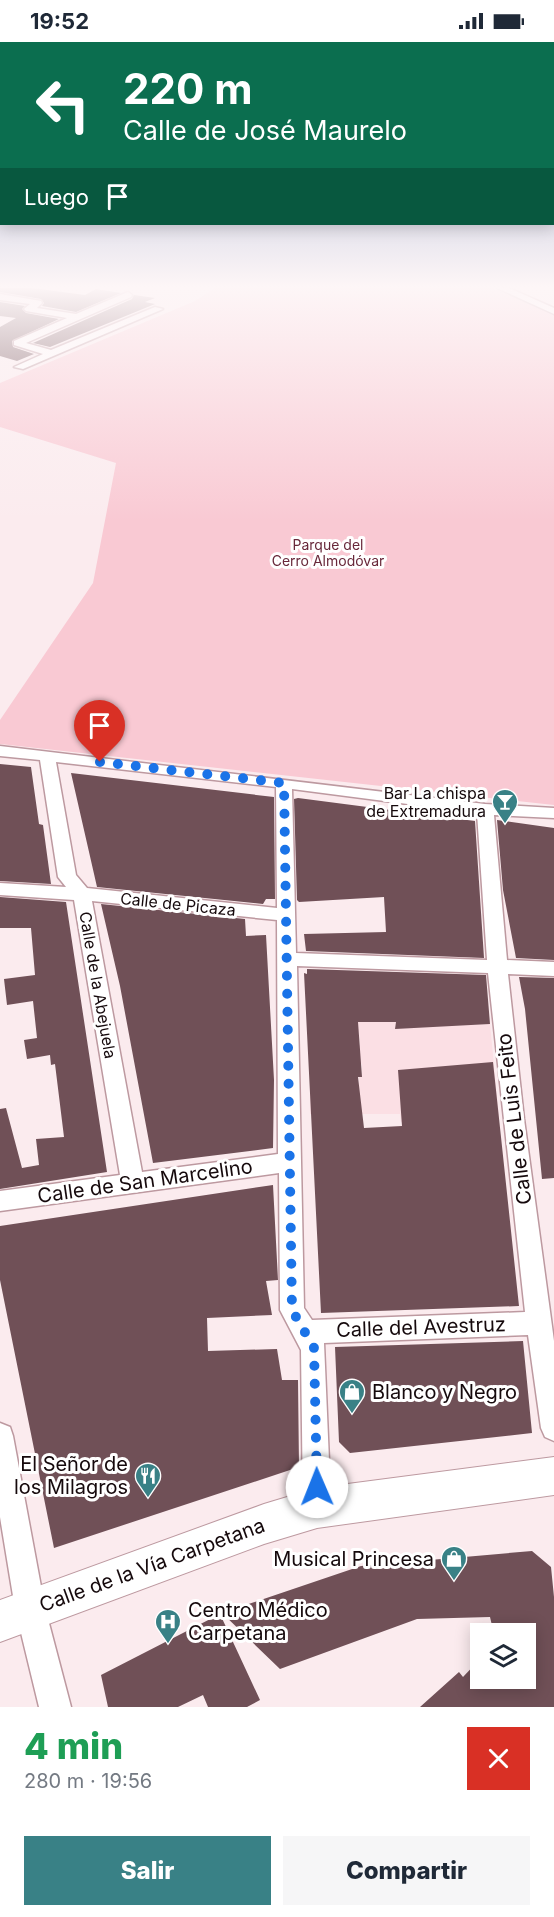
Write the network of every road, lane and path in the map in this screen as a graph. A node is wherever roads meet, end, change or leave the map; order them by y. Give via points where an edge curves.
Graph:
1 (22, 366) edge
2 (19, 367) dead end
3 (0, 751) edge
4 (46, 756) junction
5 (284, 783) junction
6 (485, 809) junction
7 (554, 813) edge
8 (0, 889) edge
9 (82, 894) junction
10 (285, 915) junction
11 (287, 959) junction
12 (496, 966) junction
13 (554, 969) edge
14 (290, 1162) junction
15 (132, 1183) junction
16 (0, 1201) edge
17 (538, 1323) junction
18 (304, 1332) junction
19 (554, 1428) edge
20 (0, 1436) edge
21 (554, 1476) edge
22 (317, 1508) junction
23 (15, 1615) edge
24 (55, 1707) edge

1 - 2 street
3 - 4 street
4 - 5 street
4 - 9 street, Calle de la Abejuela via 67,877
5 - 6 street
5 - 10 street
6 - 7 street
6 - 12 street, Calle de Luis Feito
8 - 9 street, Calle de Picaza
9 - 10 street, Calle de Picaza
9 - 15 street, Calle de la Abejuela
10 - 11 street
11 - 12 street
11 - 14 street
12 - 13 street
12 - 17 street, Calle de Luis Feito
14 - 15 street, Calle de San Marcelino
14 - 18 street via 292,1310
15 - 16 street, Calle de San Marcelino
17 - 18 street, Calle del Avestruz
17 - 19 street, Calle de Luis Feito
18 - 22 street via 314,1348
20 - 23 street
21 - 22 street, Calle de la Vía Carpetana
22 - 23 street, Calle de la Vía Carpetana
23 - 24 street

